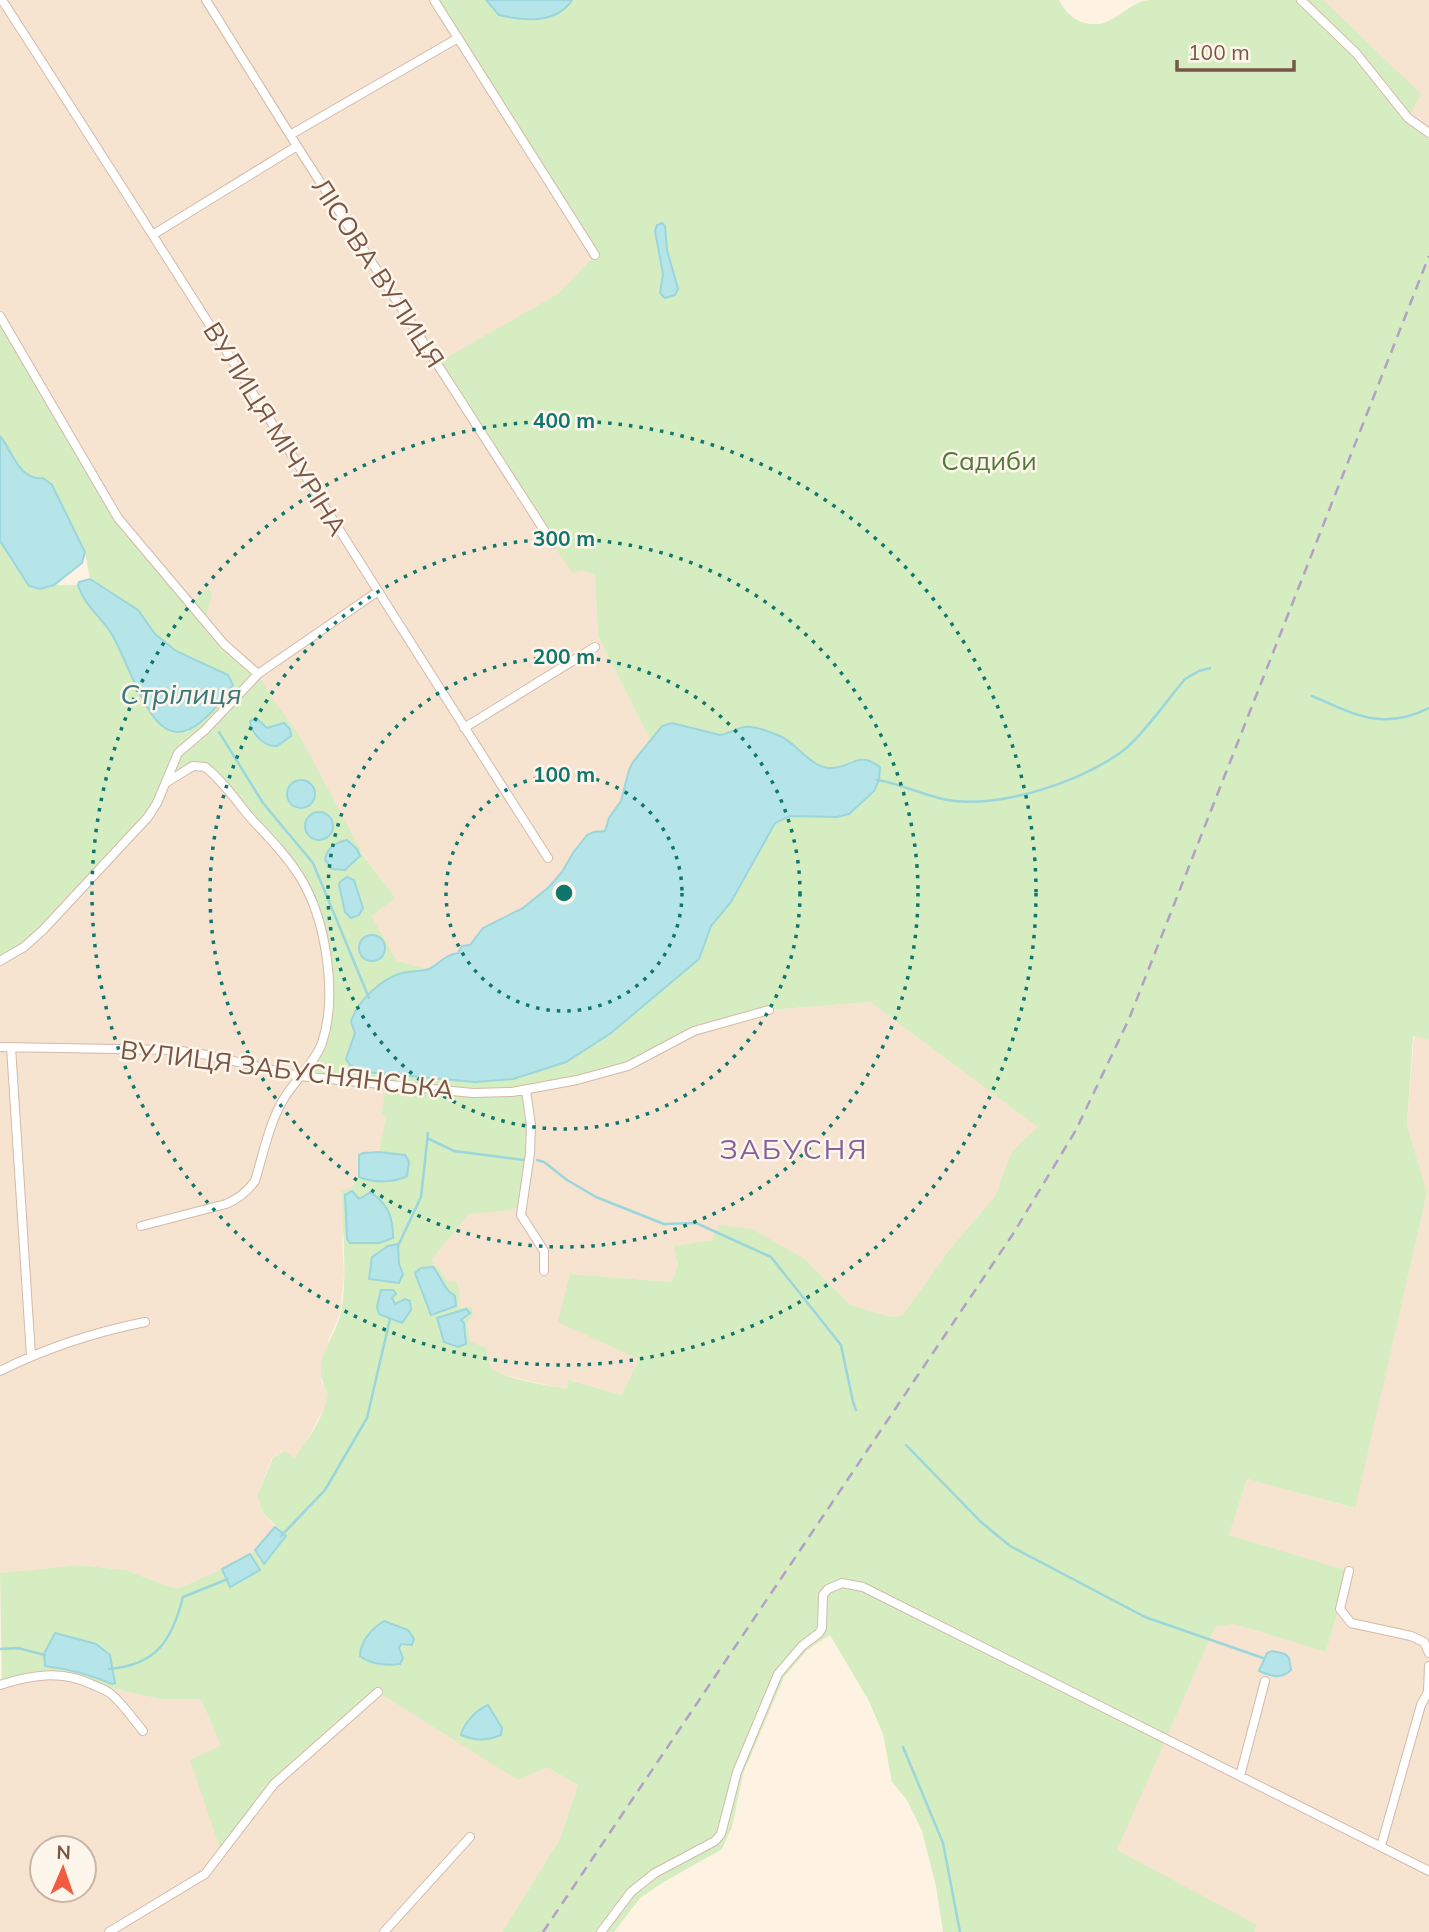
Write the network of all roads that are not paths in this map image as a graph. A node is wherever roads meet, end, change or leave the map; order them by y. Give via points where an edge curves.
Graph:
1 (2, 0) edge
2 (206, 0) edge
3 (434, 0) edge
4 (1301, 0) edge
5 (458, 38) junction
6 (1429, 133) edge
7 (290, 135) junction
8 (297, 146) junction
9 (154, 234) junction
10 (595, 255) dead end
11 (0, 316) edge
12 (554, 544) dead end
13 (377, 592) junction
14 (595, 647) dead end
15 (258, 674) junction
16 (464, 728) junction
17 (167, 782) junction
18 (548, 858) dead end
19 (0, 961) edge
20 (769, 1010) dead end
21 (11, 1046) junction
22 (0, 1047) edge
23 (299, 1076) junction
24 (526, 1091) junction
25 (141, 1226) dead end
26 (544, 1271) dead end
27 (145, 1322) dead end
28 (31, 1356) junction
29 (0, 1371) edge
30 (1349, 1571) dead end
31 (1429, 1653) edge
32 (1429, 1665) edge
33 (1265, 1681) dead end
34 (0, 1685) edge
35 (378, 1692) dead end
36 (143, 1731) dead end
37 (1240, 1776) junction
38 (470, 1837) dead end
39 (1381, 1846) junction
40 (1429, 1871) edge
41 (109, 1932) edge
42 (384, 1932) edge
43 (601, 1932) edge

1 - 9 street, ВУЛИЦЯ МІЧУРІНА
2 - 7 street, ЛІСОВА ВУЛИЦЯ
3 - 5 street
4 - 6 street via 1356,53 1408,118
5 - 7 street
5 - 10 street
7 - 8 street, ЛІСОВА ВУЛИЦЯ
8 - 9 street
8 - 12 street, ЛІСОВА ВУЛИЦЯ
9 - 13 street, ВУЛИЦЯ МІЧУРІНА
11 - 15 street via 118,518 224,644
13 - 15 street
13 - 16 street, ВУЛИЦЯ МІЧУРІНА
14 - 16 street
15 - 17 street via 177,753
16 - 18 street, ВУЛИЦЯ МІЧУРІНА
17 - 19 street via 153,811 43,930
17 - 23 street via 193,766 205,767 293,867 308,892 323,939 329,1003 320,1047
20 - 24 street, ВУЛИЦЯ ЗАБУСНЯНСЬКА via 694,1031 628,1066
21 - 22 street, ВУЛИЦЯ ЗАБУСНЯНСЬКА
21 - 23 street, ВУЛИЦЯ ЗАБУСНЯНСЬКА via 175,1050
21 - 28 street
23 - 24 street, ВУЛИЦЯ ЗАБУСНЯНСЬКА via 473,1093
23 - 25 street via 277,1111 255,1181 243,1194 226,1204
24 - 26 street via 530,1153 521,1215 544,1251
27 - 28 street
28 - 29 street
30 - 31 street via 1340,1609 1351,1623 1411,1636 1424,1642
32 - 39 street via 1428,1692
33 - 37 street
34 - 36 street via 46,1674 86,1682 109,1692
35 - 41 street via 274,1784 205,1874
37 - 39 street
37 - 43 street via 863,1587 842,1583 823,1595 819,1633 778,1674 737,1772 721,1834 631,1892
38 - 42 street
39 - 40 street

